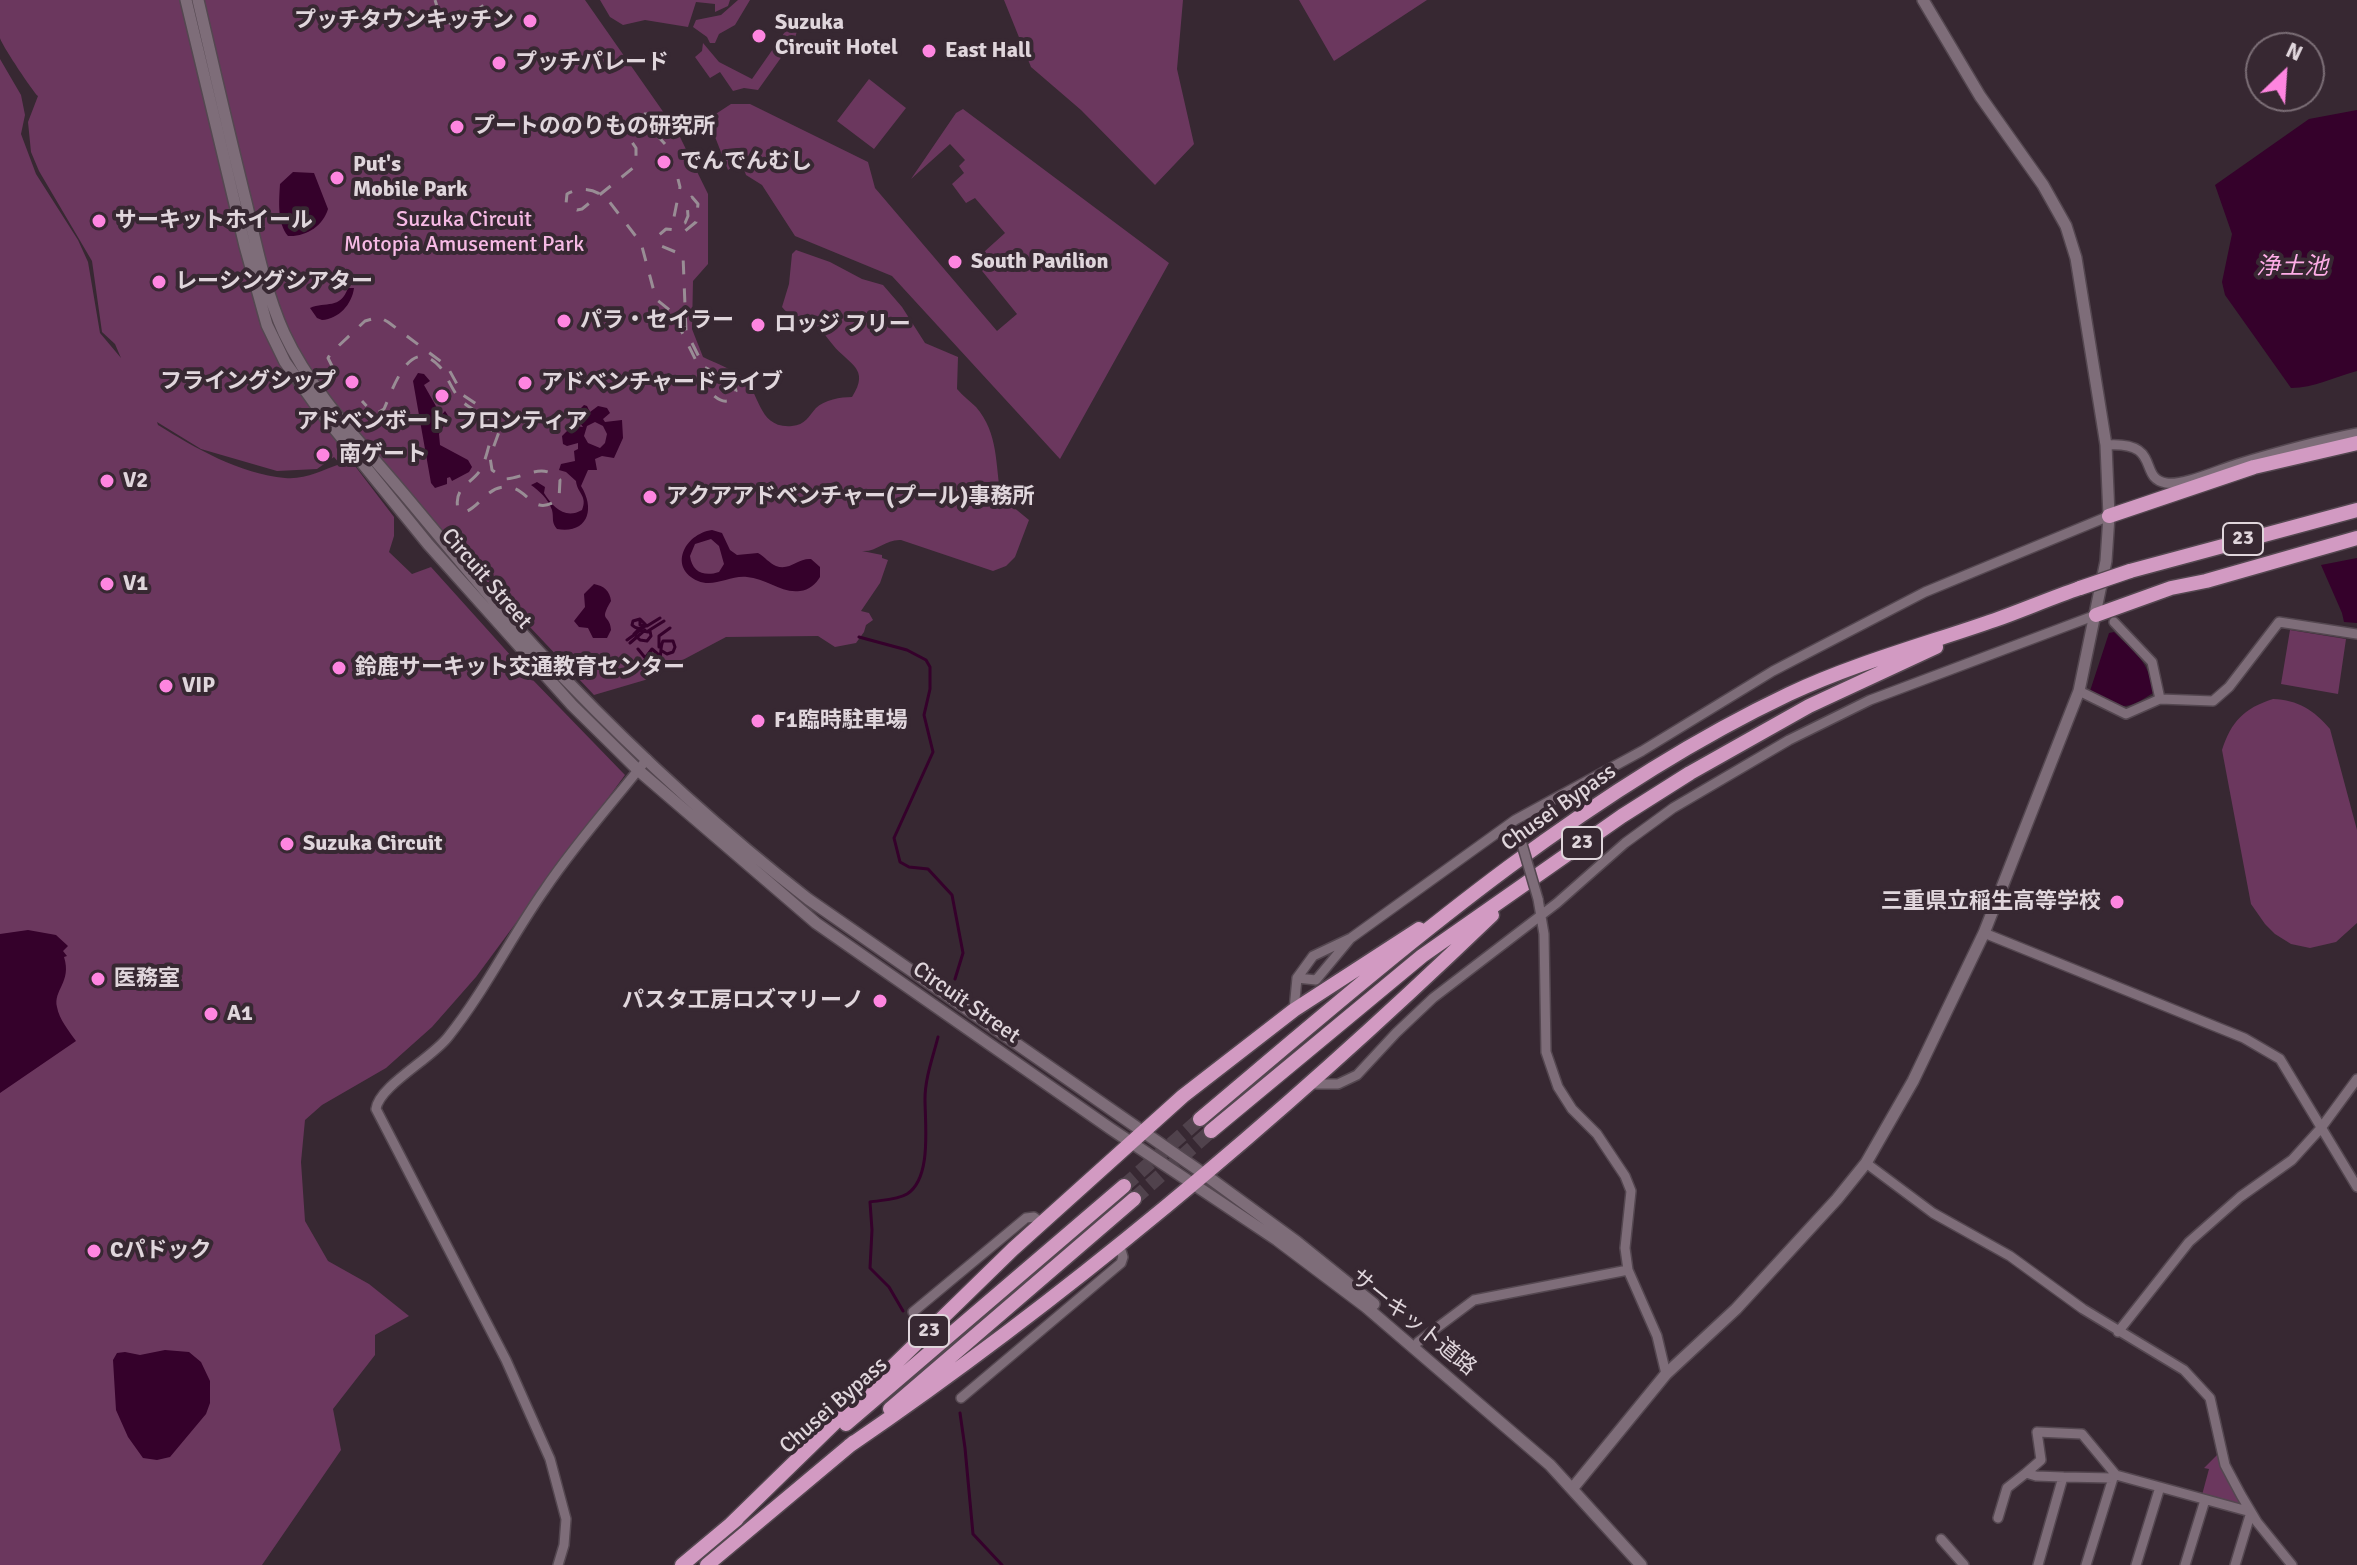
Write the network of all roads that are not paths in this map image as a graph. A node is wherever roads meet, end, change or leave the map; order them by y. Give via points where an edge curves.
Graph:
1 (186, 0) edge
2 (198, 0) edge
3 (1923, 0) edge
4 (2357, 433) edge
5 (2357, 443) edge
6 (2106, 445) junction
7 (2357, 510) edge
8 (2109, 516) junction
9 (2357, 538) edge
10 (2096, 615) junction
11 (1995, 620) junction
12 (2114, 622) dead end
13 (2357, 634) edge
14 (2079, 691) junction
15 (2160, 699) junction
16 (647, 759) junction
17 (638, 770) junction
18 (1519, 834) dead end
19 (1524, 884) junction
20 (1471, 897) junction
21 (1542, 915) junction
22 (1984, 933) junction
23 (1351, 938) junction
24 (1297, 978) junction
25 (1294, 1010) junction
26 (2357, 1079) edge
27 (1312, 1084) junction
28 (1200, 1119) tunnel mouth
29 (2321, 1128) junction
30 (1211, 1131) tunnel mouth
31 (1144, 1133) junction
32 (1133, 1144) junction
33 (1866, 1163) junction
34 (1198, 1179) junction
35 (1124, 1186) tunnel mouth
36 (2357, 1187) edge
37 (1134, 1199) tunnel mouth
38 (1042, 1223) junction
39 (1120, 1247) junction
40 (1628, 1270) junction
41 (913, 1312) dead end
42 (2118, 1332) junction
43 (1418, 1342) junction
44 (1666, 1374) junction
45 (961, 1398) dead end
46 (849, 1446) junction
47 (1550, 1465) junction
48 (2026, 1473) junction
49 (2063, 1477) junction
50 (2114, 1477) junction
51 (2160, 1487) junction
52 (1572, 1489) junction
53 (2205, 1500) junction
54 (2251, 1512) junction
55 (1998, 1518) dead end
56 (731, 1524) junction
57 (1941, 1539) dead end
58 (558, 1565) edge
59 (682, 1565) edge
60 (707, 1565) edge
61 (1641, 1565) edge
62 (1964, 1565) edge
63 (2038, 1565) edge
64 (2086, 1565) edge
65 (2136, 1565) edge
66 (2185, 1565) edge
67 (2235, 1565) edge
68 (2292, 1565) edge

1 - 17 street, Circuit Street via 245,246 267,325 285,362 451,572
2 - 16 street, Circuit Street via 269,293 296,356 325,399 505,613
3 - 6 street via 2066,226 2082,282
4 - 6 street via 2174,483 2156,478 2135,447
5 - 8 highway via 2254,467
6 - 8 street
7 - 11 highway, Chusei Bypass / 23, bridge via 2130,571
8 - 10 street
8 - 23 street via 1925,592 1773,671 1515,820
9 - 10 highway via 2171,588
10 - 14 street
10 - 21 street via 1870,700 1789,740 1673,808
11 - 19 highway, Chusei Bypass / 23 via 1797,712 1690,773
11 - 20 highway, Chusei Bypass / 23 via 1790,693 1737,721 1632,784
12 - 15 street via 2152,662
13 - 15 street via 2279,622 2220,697
14 - 15 street via 2126,714
14 - 22 street
16 - 17 street
16 - 31 street, Circuit Street via 808,899
17 - 32 street, Circuit Street via 816,923
17 - 58 street via 544,891 446,1040 383,1092 376,1109 506,1360 550,1459 566,1519
18 - 21 street, bridge
19 - 27 highway, 23
19 - 30 highway, Chusei Bypass / 23 via 1422,956
20 - 25 highway
20 - 28 highway, Chusei Bypass / 23
21 - 27 street via 1433,998 1357,1075 1338,1084
21 - 40 street via 1546,1052 1558,1087 1597,1134 1631,1191
22 - 29 street via 2244,1038 2280,1059
22 - 33 street via 1913,1081
23 - 24 street via 1313,956
23 - 24 street via 1322,976
24 - 25 street
25 - 31 highway
26 - 29 street
27 - 34 highway, 23
29 - 36 street
29 - 42 street via 2292,1160 2204,1226
31 - 32 highway
31 - 34 street, Circuit Street
32 - 34 street, サーキット道路
32 - 38 highway, 23
33 - 42 street via 1933,1213 2010,1256
33 - 44 street via 1736,1309
34 - 39 highway, 23
34 - 43 street via 1297,1242
34 - 47 street, サーキット道路 via 1366,1307
35 - 56 highway, Chusei Bypass / 23
37 - 46 highway, Chusei Bypass / 23
38 - 41 street via 1026,1218
38 - 56 highway, 23
39 - 45 street via 1121,1263
39 - 46 highway, 23
40 - 43 street via 1474,1300
40 - 44 street via 1657,1336
42 - 54 street via 2184,1370 2210,1398 2225,1465
43 - 47 street
44 - 52 street
46 - 60 highway, Chusei Bypass / 23
47 - 52 street, サーキット道路
48 - 49 street
48 - 50 street via 2041,1460 2037,1432 2082,1434
48 - 55 street via 2007,1488
49 - 50 street
49 - 63 street
50 - 51 street
50 - 64 street
51 - 53 street
51 - 65 street
52 - 61 street, サーキット道路
53 - 54 street
53 - 66 street
54 - 67 street
54 - 68 street
56 - 59 highway, Chusei Bypass / 23
57 - 62 street

